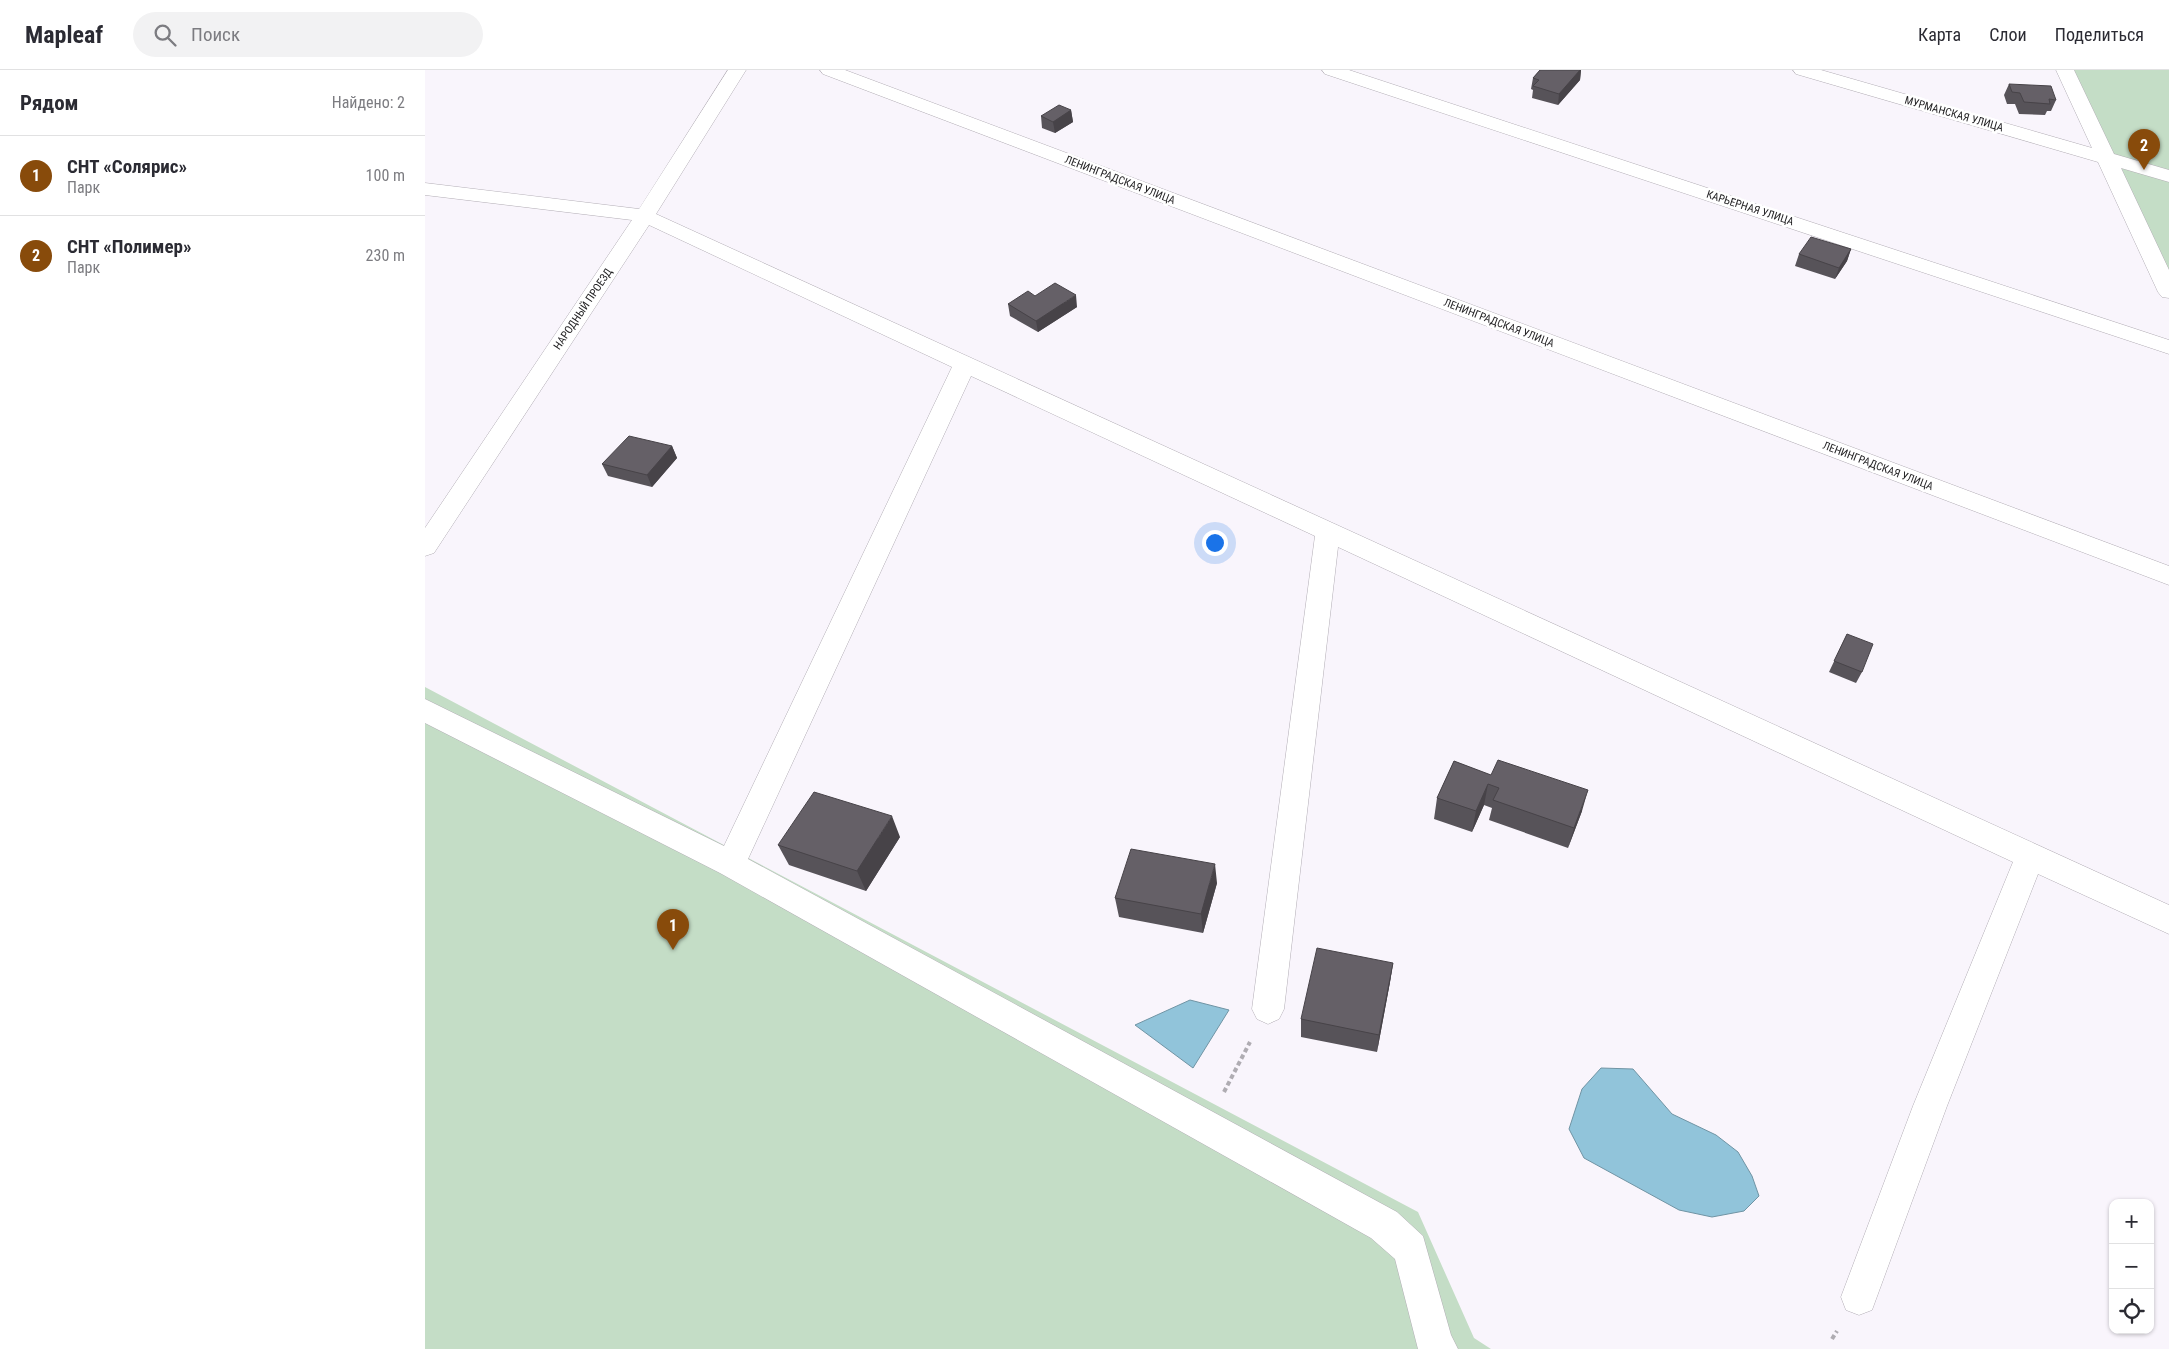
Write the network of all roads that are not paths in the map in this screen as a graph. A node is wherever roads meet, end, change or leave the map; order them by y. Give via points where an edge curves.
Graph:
1 (737, 70) edge
2 (829, 70) edge
3 (1331, 70) edge
4 (1802, 70) edge
5 (2065, 70) edge
6 (2106, 158) junction
7 (2169, 176) edge
8 (425, 189) edge
9 (645, 216) junction
10 (2169, 292) edge
11 (2169, 347) edge
12 (965, 364) junction
13 (1328, 531) junction
14 (425, 547) edge
15 (2169, 576) edge
16 (425, 710) edge
17 (2030, 856) junction
18 (731, 864) junction
19 (2169, 920) edge
20 (1268, 1009) road end
21 (1859, 1297) dead end
22 (1439, 1349) edge

1 - 9 street, НАРОДНЫЙ ПРОЕЗД
2 - 15 street, ЛЕНИНГРАДСКАЯ УЛИЦА
3 - 11 street, КАРЬЕРНАЯ УЛИЦА
4 - 6 street, МУРМАНСКАЯ УЛИЦА
5 - 6 street
6 - 7 street, МУРМАНСКАЯ УЛИЦА
6 - 10 street
8 - 9 street
9 - 12 street
9 - 14 street, НАРОДНЫЙ ПРОЕЗД
12 - 13 street
12 - 18 street
13 - 17 street
13 - 20 street
16 - 18 street
17 - 19 street
17 - 21 street via 1930,1106
18 - 22 street via 1385,1225 1410,1249 1435,1346

